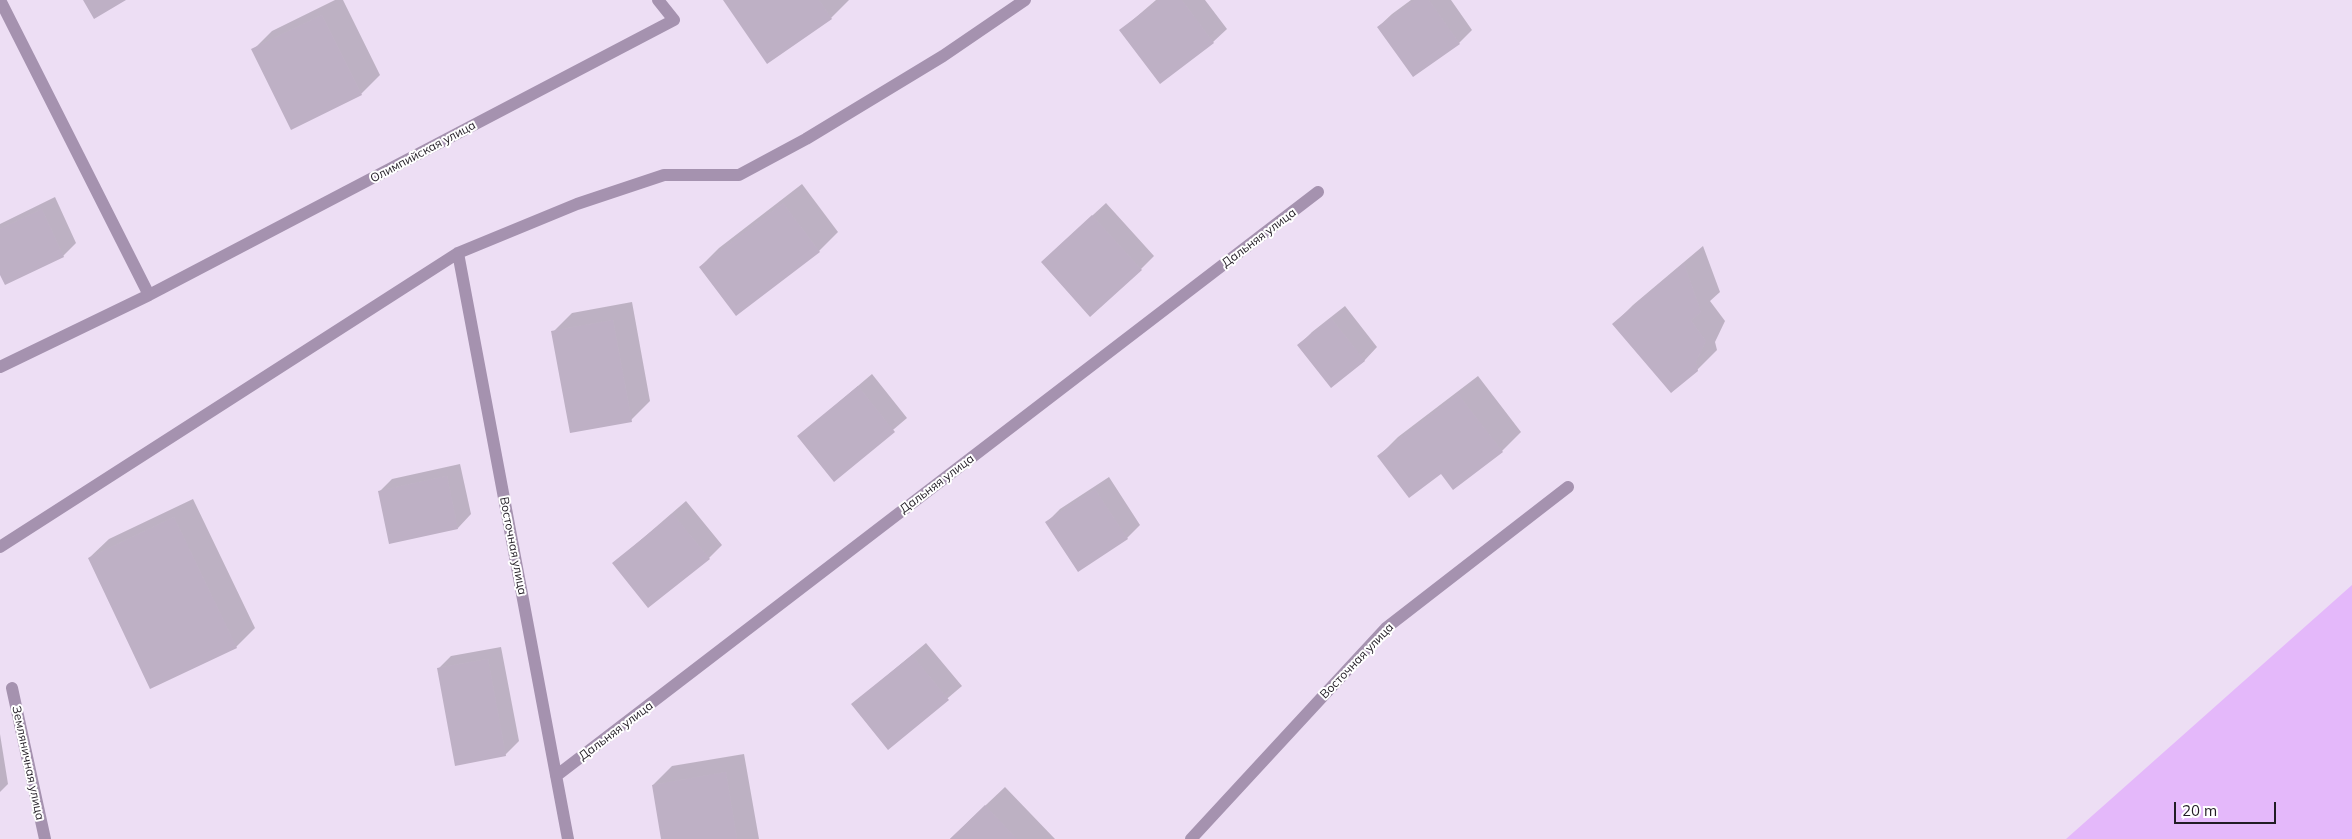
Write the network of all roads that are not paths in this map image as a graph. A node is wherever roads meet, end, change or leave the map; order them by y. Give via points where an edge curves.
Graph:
1 (0, 0) edge
2 (658, 0) edge
3 (1026, 0) edge
4 (1318, 192) dead end
5 (458, 252) junction
6 (149, 295) junction
7 (0, 368) edge
8 (1568, 488) dead end
9 (0, 547) edge
10 (12, 688) dead end
11 (556, 776) junction
12 (45, 839) edge
13 (568, 839) edge
14 (1191, 839) edge

1 - 6 street
2 - 6 street, Олимпийская улица via 674,20
3 - 5 street via 806,139 738,175 664,175 577,204
4 - 11 street, Дальняя улица
5 - 9 street
5 - 11 street, Восточная улица
6 - 7 street, Олимпийская улица
8 - 14 street, Восточная улица via 1386,628
10 - 12 street, Земляничная улица
11 - 13 street, Восточная улица

